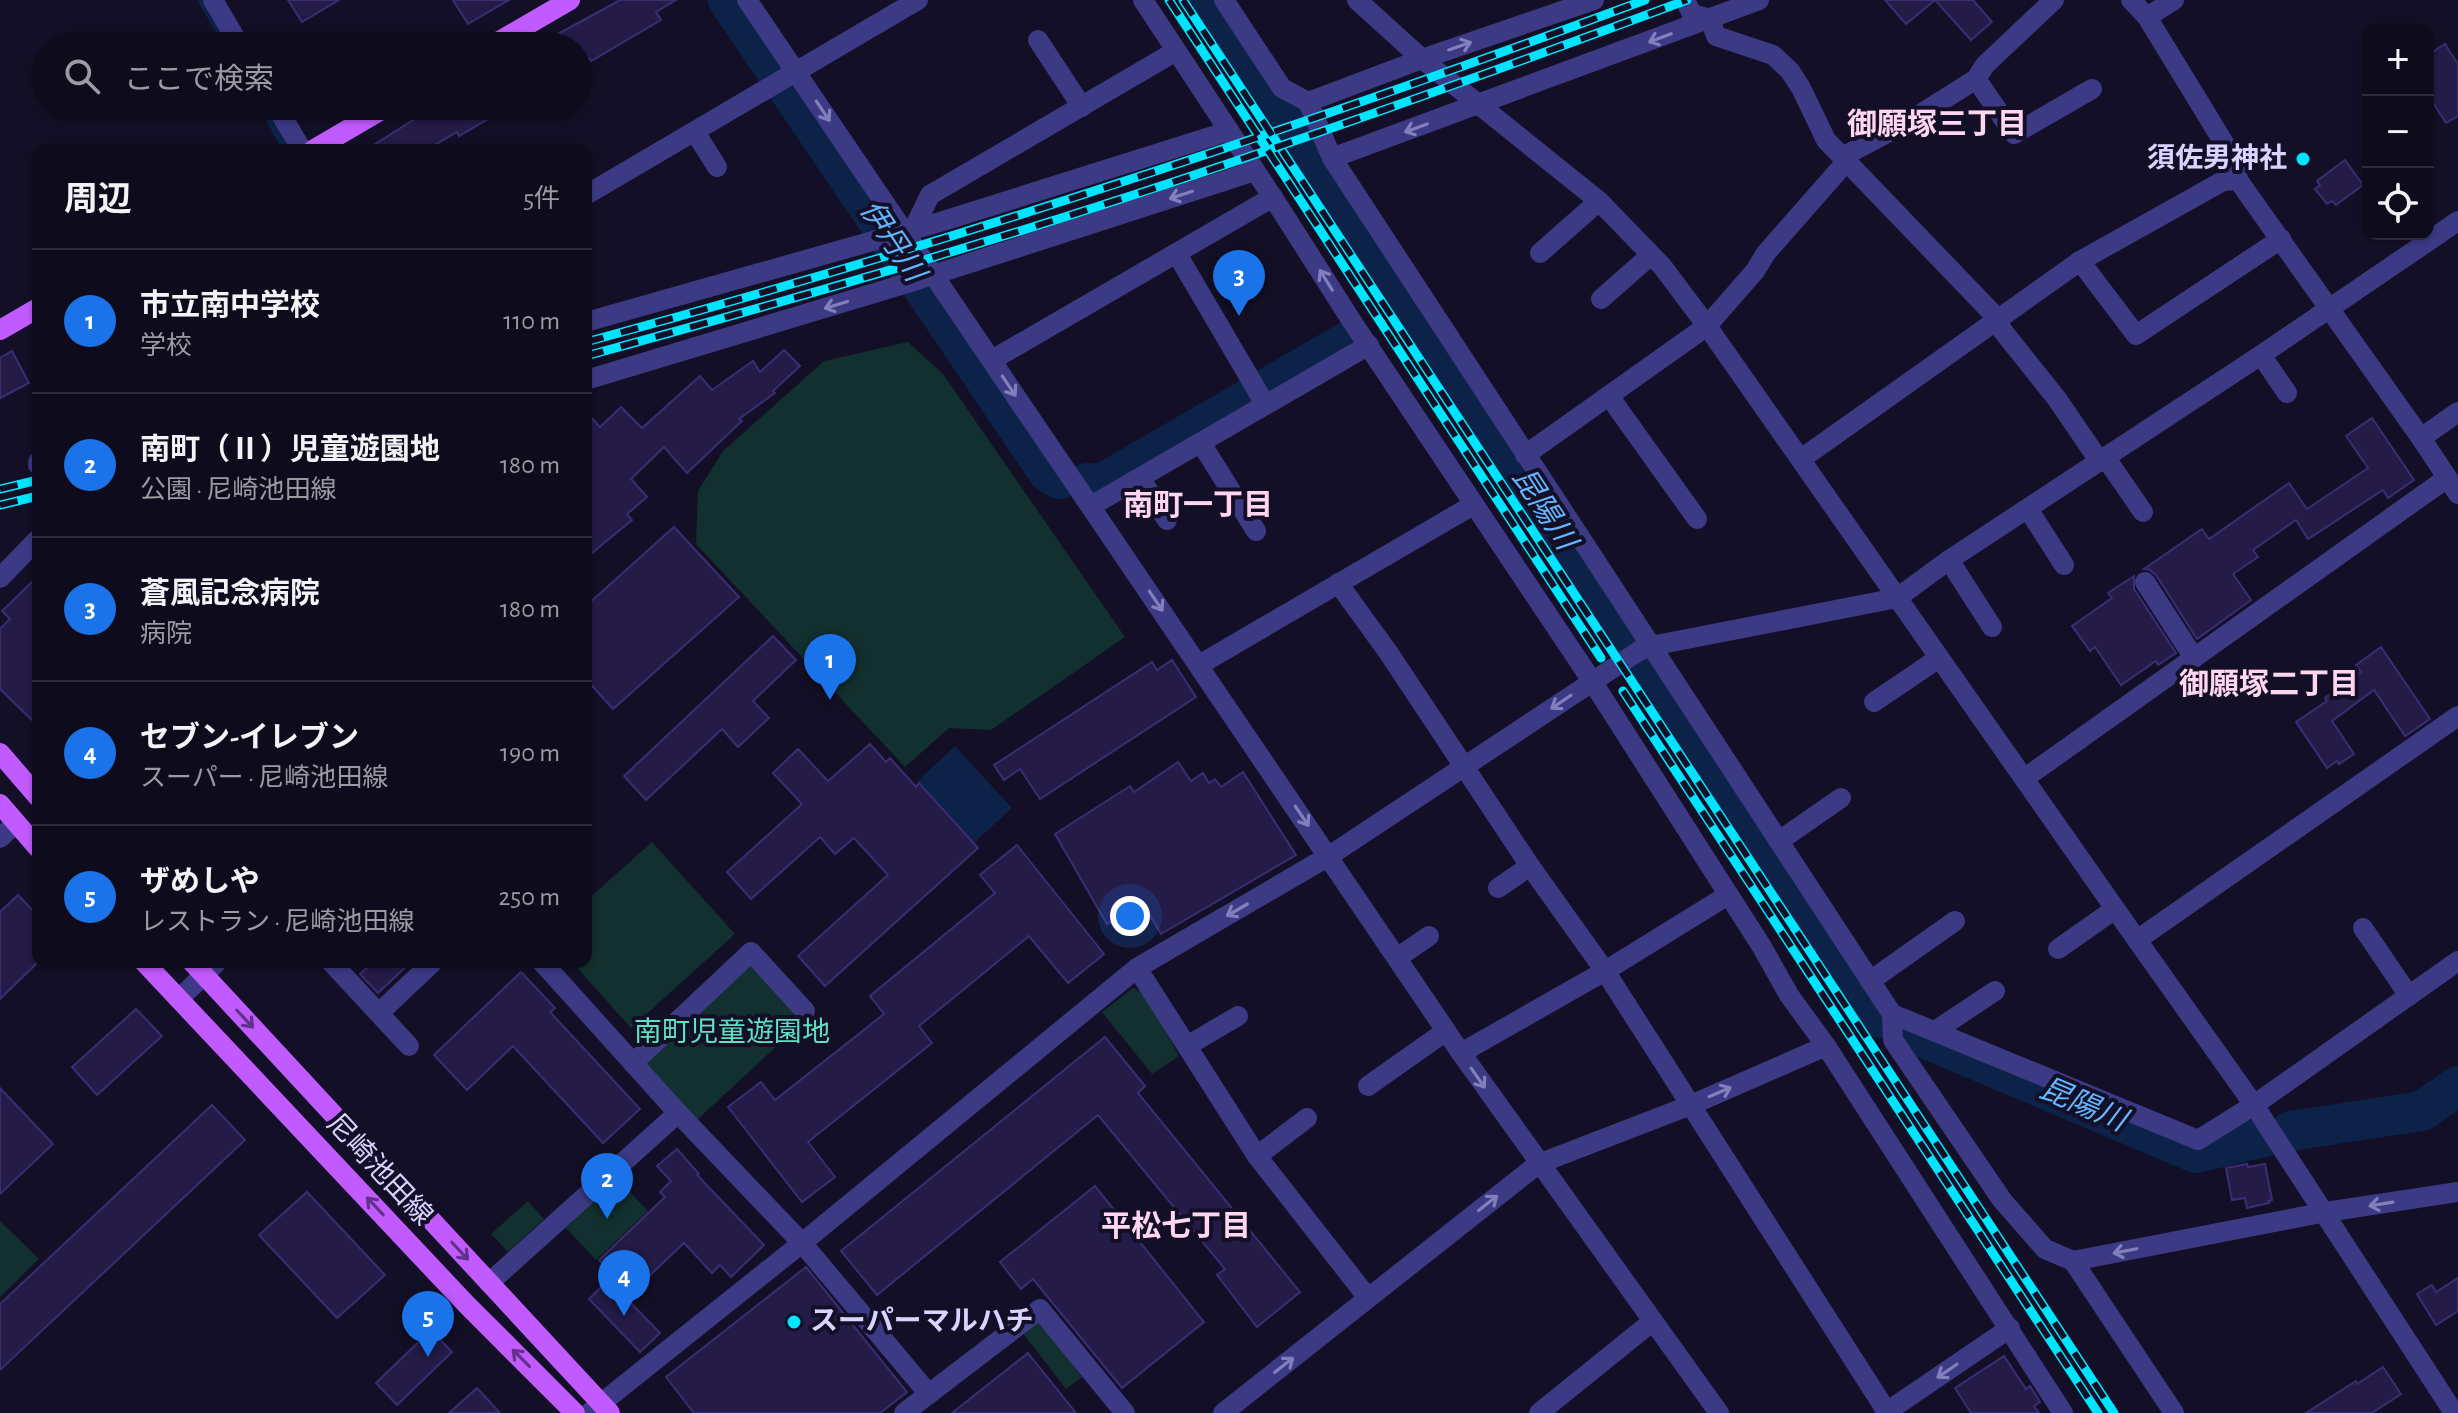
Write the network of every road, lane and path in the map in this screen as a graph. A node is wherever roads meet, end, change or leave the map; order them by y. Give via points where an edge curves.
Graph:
1 (213, 0) edge
2 (570, 0) edge
3 (747, 0) edge
4 (918, 0) edge
5 (1143, 0) edge
6 (1224, 0) edge
7 (1357, 0) edge
8 (1594, 0) edge
9 (1685, 0) edge
10 (1759, 0) edge
11 (2054, 0) edge
12 (2131, 0) edge
13 (2174, 0) edge
14 (2147, 17) junction
15 (1710, 19) junction
16 (232, 32) edge
17 (515, 32) edge
18 (1038, 40) dead end
19 (1176, 51) junction
20 (1422, 59) junction
21 (787, 76) junction
22 (1976, 79) junction
23 (2092, 89) dead end
24 (1308, 102) junction
25 (1480, 104) junction
26 (1082, 107) junction
27 (284, 120) edge
28 (364, 120) edge
29 (1229, 131) junction
30 (695, 132) junction
31 (298, 144) edge
32 (323, 144) edge
33 (1332, 158) junction
34 (1844, 159) junction
35 (717, 167) dead end
36 (1255, 171) junction
37 (2238, 180) junction
38 (592, 192) edge
39 (1273, 197) junction
40 (1599, 201) junction
41 (2458, 221) edge
42 (899, 234) junction
43 (2281, 239) junction
44 (1540, 253) dead end
45 (1177, 254) junction
46 (1651, 255) junction
47 (2080, 261) junction
48 (924, 278) junction
49 (1601, 299) dead end
50 (2330, 309) junction
51 (32, 311) edge
52 (1998, 319) junction
53 (592, 320) edge
54 (1707, 326) junction
55 (0, 330) edge
56 (1369, 345) junction
57 (2261, 355) junction
58 (992, 360) junction
59 (592, 379) edge
60 (2287, 393) dead end
61 (1609, 396) junction
62 (1265, 404) junction
63 (2458, 412) edge
64 (2421, 438) junction
65 (1201, 443) junction
66 (1525, 455) junction
67 (1801, 459) junction
68 (2102, 459) junction
69 (1140, 478) junction
70 (2452, 486) edge
71 (1473, 505) junction
72 (1091, 506) junction
73 (2028, 509) junction
74 (2143, 512) dead end
75 (1697, 519) dead end
76 (1167, 520) dead end
77 (1256, 531) dead end
78 (32, 545) edge
79 (1949, 560) junction
80 (2064, 565) dead end
81 (0, 578) edge
82 (2145, 582) dead end
83 (1338, 583) junction
84 (1897, 598) junction
85 (1992, 627) dead end
86 (1651, 646) junction
87 (1939, 658) junction
88 (2194, 658) junction
89 (1199, 665) junction
90 (1592, 681) junction
91 (1874, 702) dead end
92 (2458, 716) edge
93 (0, 753) edge
94 (1465, 767) junction
95 (2025, 778) junction
96 (32, 790) edge
97 (1841, 798) dead end
98 (0, 804) edge
99 (8, 831) edge
100 (1779, 841) junction
101 (32, 845) edge
102 (1329, 856) junction
103 (1530, 866) junction
104 (1498, 888) dead end
105 (1728, 895) junction
106 (2115, 909) junction
107 (1955, 921) dead end
108 (2363, 928) dead end
109 (1429, 936) dead end
110 (2137, 940) junction
111 (2058, 949) dead end
112 (1397, 958) junction
113 (2458, 961) edge
114 (150, 968) edge
115 (203, 968) edge
116 (207, 968) edge
117 (337, 968) edge
118 (427, 968) edge
119 (547, 968) edge
120 (1137, 968) junction
121 (1605, 971) junction
122 (1870, 981) junction
123 (1995, 991) dead end
124 (2409, 996) junction
125 (179, 999) junction
126 (805, 1011) dead end
127 (379, 1013) junction
128 (1892, 1014) junction
129 (1238, 1016) dead end
130 (1446, 1031) junction
131 (1935, 1031) junction
132 (409, 1046) dead end
133 (1187, 1046) junction
134 (1826, 1046) junction
135 (1461, 1053) junction
136 (633, 1063) junction
137 (1368, 1086) dead end
138 (1691, 1105) junction
139 (2254, 1105) junction
140 (678, 1113) junction
141 (1307, 1118) dead end
142 (1257, 1156) junction
143 (1538, 1164) junction
144 (2458, 1192) edge
145 (2326, 1212) junction
146 (802, 1243) junction
147 (2073, 1261) junction
148 (489, 1283) junction
149 (1368, 1298) junction
150 (1653, 1321) junction
151 (2010, 1328) junction
152 (929, 1394) junction
153 (600, 1410) edge
154 (1886, 1412) edge
155 (575, 1413) edge
156 (904, 1413) edge
157 (1125, 1413) edge
158 (1223, 1413) edge
159 (1539, 1413) edge
160 (1719, 1413) edge
161 (2063, 1413) edge
162 (2174, 1413) edge
163 (2454, 1413) edge

1 - 16 street
2 - 17 main road
3 - 21 street
4 - 21 street
5 - 19 street
6 - 24 street via 1282,88
7 - 20 street
20 -> 8 street
9 - 15 street via 1692,14
10 - 15 street
11 - 22 street
12 - 14 street
13 - 14 street
14 - 37 street via 2235,161
15 -> 25 street
15 - 34 street via 1716,36 1773,55 1790,71 1826,140
18 - 26 street
19 - 26 street
19 - 29 street
20 - 24 street
20 - 25 street
21 - 30 street
21 -> 42 street
22 - 23 street via 2014,134
22 - 34 street
24 - 33 street
25 -> 33 street
25 - 40 street
26 - 42 street via 930,195
27 - 31 street
28 - 32 main road
29 - 36 street
29 - 42 street
30 - 35 street
30 - 38 street
33 - 66 street
34 - 52 street
34 - 54 street
36 - 39 street
36 -> 48 street
37 - 43 street
37 - 47 street via 2223,181
39 - 45 street
56 -> 39 street
40 - 44 street
40 - 46 street
41 - 50 street
42 - 48 street
42 - 53 street
43 - 47 street via 2136,335
43 - 50 street
45 - 58 street
45 - 62 street
46 - 49 street
46 - 54 street
47 - 52 street
48 - 58 street
48 -> 59 street
50 - 57 street
50 - 64 street
51 - 55 main road
52 - 67 street
52 - 68 street
54 - 61 street
54 - 67 street
56 - 62 street
56 - 71 street
57 - 60 street
57 - 68 street
58 -> 72 street
61 - 66 street
61 - 75 street
62 - 65 street
63 - 64 street
64 - 70 street
65 - 69 street
65 - 77 street
66 - 86 street
67 - 84 street
68 - 73 street
68 - 74 street
69 - 72 street
69 - 76 street
70 - 88 street
71 - 83 street
71 - 90 street
72 -> 89 street
73 - 79 street
73 - 80 street
78 - 81 street
79 - 84 street
79 - 85 street
82 - 88 street
83 - 89 street
83 - 94 street
84 - 86 street
84 - 87 street
86 - 90 street
86 - 100 street
87 - 91 street
87 - 95 street
88 - 95 street
89 -> 102 street
90 -> 94 street
90 - 105 street
92 - 110 street
93 - 96 main road
94 - 102 street
94 - 103 street
95 - 106 street
97 - 100 street
98 - 99 main road
99 - 101 main road
100 - 122 street
102 - 112 street
102 -> 120 street
103 - 104 street
103 - 121 street
105 - 121 street
105 - 134 street
106 - 110 street
106 - 111 street
107 - 122 street
108 - 124 street
109 - 112 street
110 - 139 street
112 - 130 street
113 - 124 street
114 - 125 main road, 尼崎池田線
115 - 125 street
116 -> 148 main road, 尼崎池田線
117 - 127 street
118 - 127 street
119 - 136 street
120 - 133 street
120 - 146 street
121 - 135 street
121 - 138 street
122 - 128 street
123 - 131 street
124 - 139 street
155 -> 125 main road, 尼崎池田線
126 - 136 street via 751,952
127 - 132 street
128 - 131 street
128 - 147 street via 1893,1040 2002,1200 2045,1249
129 - 133 street
130 - 135 street
130 - 137 street
131 - 139 street via 2198,1140
133 - 142 street
138 -> 134 street
134 - 151 street
135 -> 143 street
136 - 140 street
138 - 143 street
138 - 154 street
139 - 145 street
140 - 146 street
140 - 148 street
141 - 142 street
142 - 149 street
149 -> 143 street
143 - 150 street
144 -> 145 street
145 -> 147 street
145 - 163 street
146 - 152 street
146 - 153 street
147 - 162 street
148 - 153 main road, 尼崎池田線
158 -> 149 street
150 - 159 street
150 - 160 street
151 -> 154 street
151 - 161 street
152 - 156 street
152 - 157 street via 1040,1309

